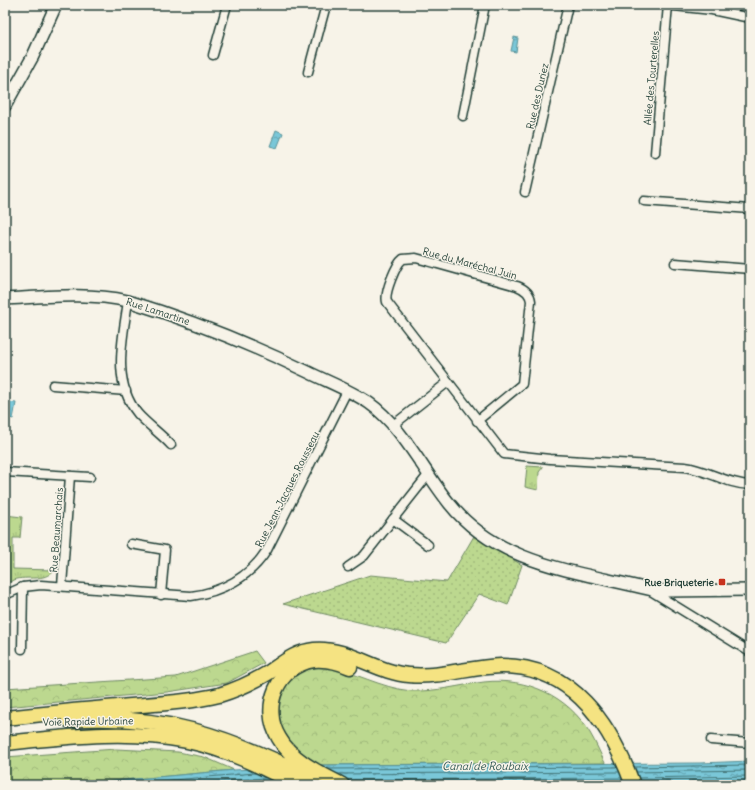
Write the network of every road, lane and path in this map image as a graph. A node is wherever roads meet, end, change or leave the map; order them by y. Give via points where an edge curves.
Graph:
1 (56, 5) edge
2 (227, 5) edge
3 (326, 5) edge
4 (485, 5) edge
5 (568, 5) edge
6 (663, 5) edge
7 (668, 5) edge
8 (736, 5) edge
9 (734, 14) junction
10 (750, 18) edge
11 (213, 54) dead end
12 (308, 72) dead end
13 (5, 106) edge
14 (463, 116) dead end
15 (654, 153) dead end
16 (525, 192) dead end
17 (644, 201) dead end
18 (750, 210) edge
19 (675, 263) dead end
20 (750, 269) edge
21 (5, 299) edge
22 (128, 301) junction
23 (448, 382) junction
24 (53, 385) dead end
25 (126, 391) junction
26 (348, 391) junction
27 (478, 421) junction
28 (392, 426) junction
29 (172, 445) dead end
30 (5, 472) edge
31 (428, 475) junction
32 (70, 476) junction
33 (90, 477) dead end
34 (750, 485) edge
35 (394, 519) junction
36 (131, 544) dead end
37 (428, 546) dead end
38 (348, 568) dead end
39 (62, 586) junction
40 (23, 587) junction
41 (648, 589) junction
42 (750, 590) edge
43 (161, 595) junction
44 (5, 596) edge
45 (22, 650) dead end
46 (750, 652) edge
47 (5, 718) edge
48 (5, 725) edge
49 (606, 737) junction
50 (710, 740) dead end
51 (5, 743) edge
52 (750, 743) edge
53 (270, 772) junction
54 (293, 785) edge
55 (297, 785) edge
56 (326, 785) edge
57 (342, 785) edge
58 (624, 785) edge
59 (633, 785) edge

1 - 13 street
2 - 11 street
3 - 12 street
4 - 14 street
5 - 16 street, Rue des Duriez
6 - 7 street
7 - 9 street
7 - 15 street, Allée des Tourterelles
8 - 9 street
9 - 10 street
17 - 18 street
19 - 20 street
21 - 22 street, Rue Lamartine via 94,297
22 - 25 street via 121,368
22 - 26 street, Rue Lamartine via 239,340
23 - 27 street, Rue du Maréchal Juin
23 - 27 street, Rue du Maréchal Juin via 387,302 386,294 398,264 406,257 522,288 530,295 522,384
23 - 28 street
24 - 25 street
25 - 29 street via 136,412
26 - 28 street, Rue Lamartine via 372,405
26 - 43 street, Rue Jean-Jacques Rousseau via 258,564 240,578 214,591 192,596
27 - 34 street, Rue du Maréchal Juin via 501,451 508,456 685,467 734,484
28 - 31 street, Rue Lamartine
30 - 32 street
31 - 35 street
31 - 41 street, Rue Lamartine via 461,517 507,550 532,561
32 - 33 street
32 - 39 street, Rue Beaumarchais
35 - 37 street
35 - 38 street via 364,556
36 - 43 street via 165,550
39 - 40 street, Rue Jean-Jacques Rousseau
39 - 43 street, Rue Jean-Jacques Rousseau
40 - 44 street, Rue Jean-Jacques Rousseau
40 - 45 street
41 - 42 street, Rue Lamartine
41 - 46 street
47 - 49 highway via 219,695 257,679 298,654 324,650 407,675 430,676 500,666 538,672 559,681 580,696 596,713
48 - 56 highway, Voie Rapide Urbaine via 72,720 141,721 206,733 264,755
49 - 57 highway via 570,701 553,688 534,680 502,675 433,685 411,685 389,681 342,663 323,660 306,662 291,670 278,684 271,703 271,720 278,738 289,752 304,764
49 - 58 highway
49 - 59 highway
50 - 52 street
51 - 53 highway, Voie Rapide Urbaine via 125,735 180,740 224,752
53 - 54 highway
53 - 55 highway, Voie Rapide Urbaine

